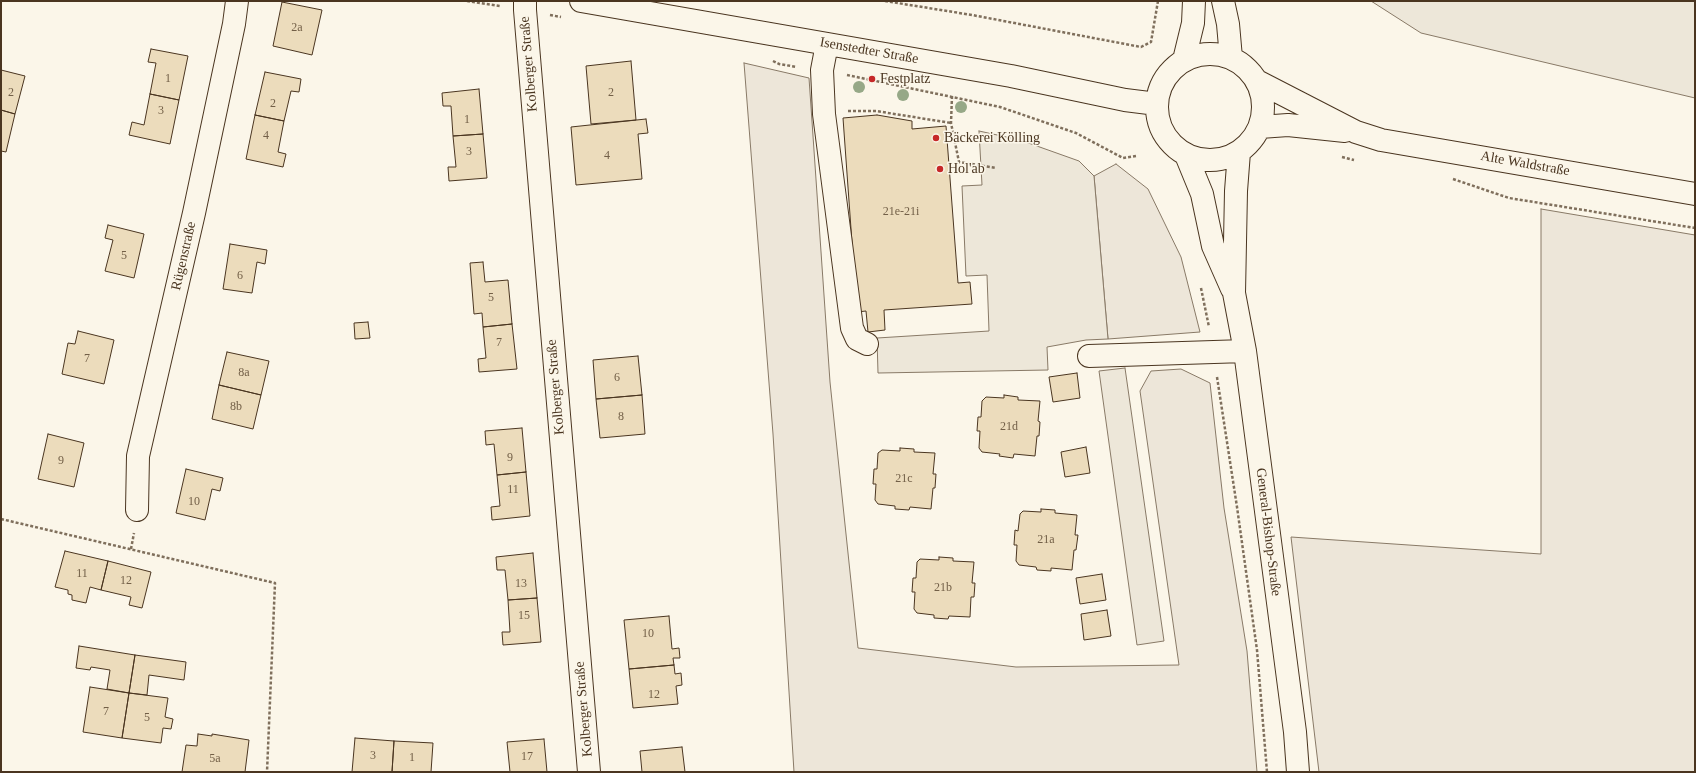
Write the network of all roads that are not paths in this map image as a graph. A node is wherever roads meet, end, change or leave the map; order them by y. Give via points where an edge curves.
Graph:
1 (237, 1) edge
2 (525, 1) edge
3 (581, 1) edge
4 (1194, 1) edge
5 (1223, 1) edge
6 (827, 44) junction
7 (1231, 58) junction
8 (1184, 60) junction
9 (1257, 81) junction
10 (1156, 104) junction
11 (1260, 127) junction
12 (1356, 132) junction
13 (1239, 152) junction
14 (1186, 155) junction
15 (1695, 194) edge
16 (1234, 293) junction
17 (867, 344) dead end
18 (1245, 351) junction
19 (1089, 356) dead end
20 (137, 510) dead end
21 (589, 772) edge
22 (1298, 772) edge

1 - 20 street, Rügenstraße via 194,213 138,456
2 - 21 street, Kolberger Straße
3 - 6 street, Isenstedter Straße
4 - 8 street via 1193,23
5 - 7 street
6 - 10 street, Isenstedter Straße
6 - 17 street via 822,70 824,114 852,328 857,339
7 - 8 street via 1215,54
7 - 9 street via 1245,67
8 - 10 street via 1165,78
9 - 11 street via 1262,94 1263,109
9 - 12 street, Alte Waldstraße
10 - 14 street via 1158,120 1164,134 1173,146
11 - 12 street, Alte Waldstraße via 1288,126
11 - 13 street via 1255,137
12 - 15 street, Alte Waldstraße via 1381,140
13 - 14 street via 1213,161 1199,160
13 - 16 street, General-Bishop-Straße
14 - 16 street, General-Bishop-Straße via 1202,194 1213,246
16 - 18 street, General-Bishop-Straße
18 - 19 street
18 - 22 street, General-Bishop-Straße

